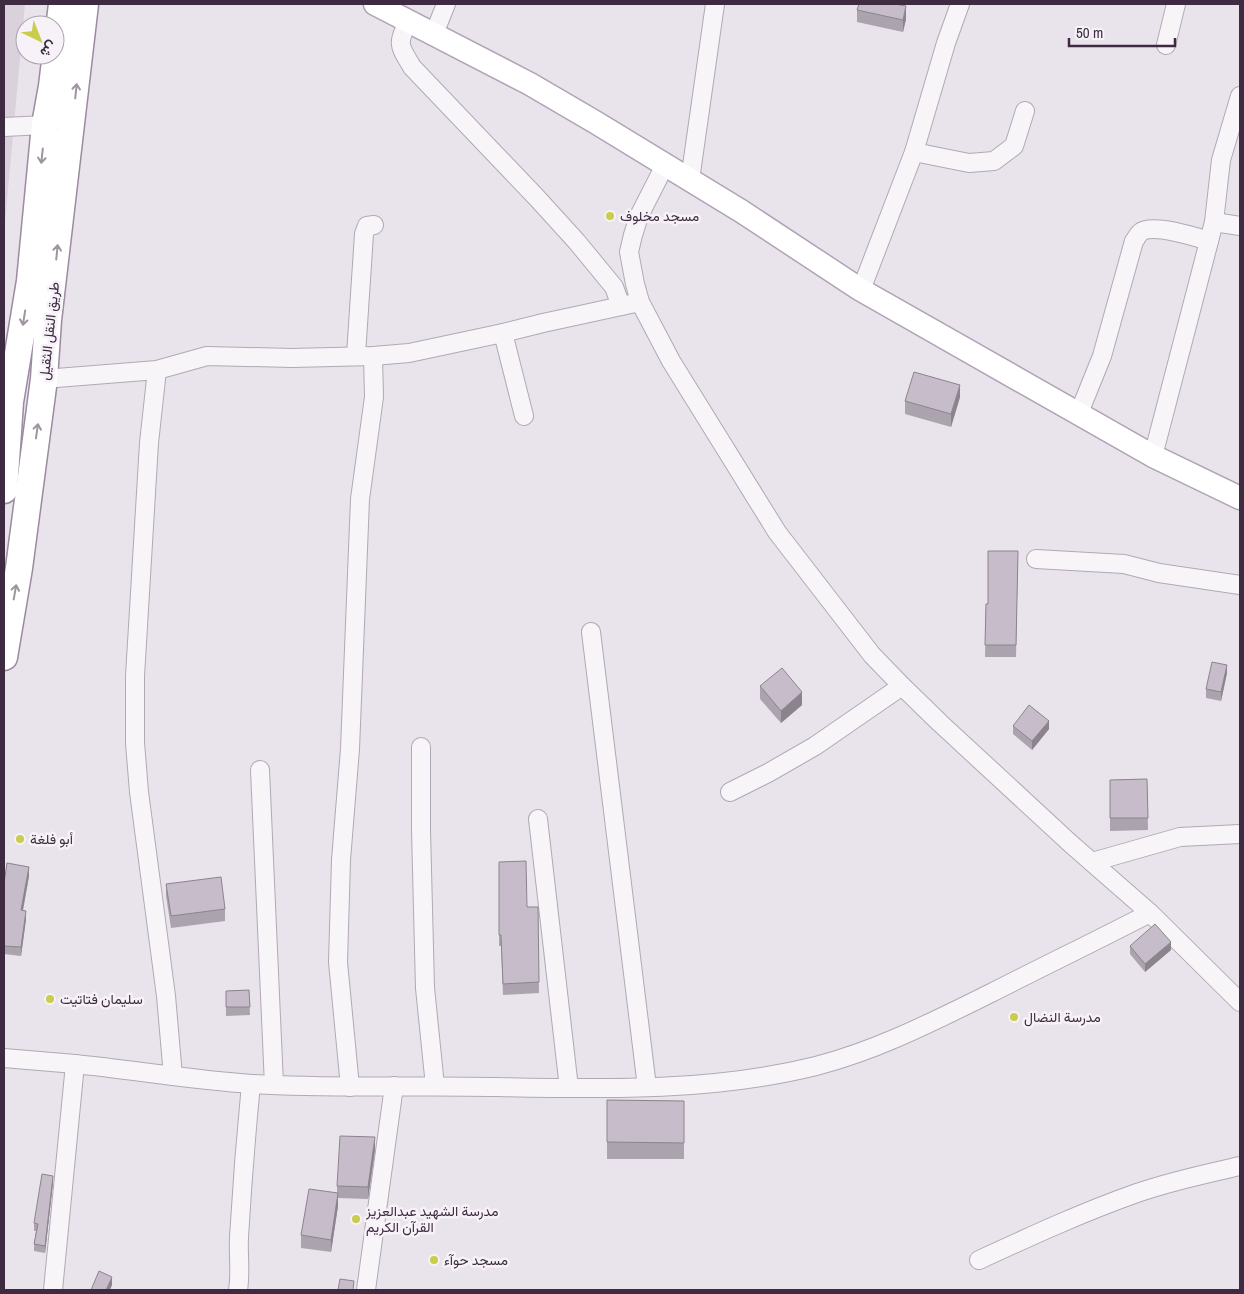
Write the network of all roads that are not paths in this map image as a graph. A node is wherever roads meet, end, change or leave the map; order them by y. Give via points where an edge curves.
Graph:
1 (62, 4) edge
2 (85, 4) edge
3 (375, 4) edge
4 (446, 4) edge
5 (715, 4) edge
6 (960, 4) edge
7 (1176, 4) edge
8 (408, 22) junction
9 (434, 34) junction
10 (1166, 45) dead end
11 (1240, 96) edge
12 (1025, 111) dead end
13 (45, 125) junction
14 (4, 127) edge
15 (914, 152) junction
16 (665, 165) junction
17 (690, 180) junction
18 (1214, 222) junction
19 (374, 225) dead end
20 (1240, 226) edge
21 (1209, 241) junction
22 (861, 290) junction
23 (640, 302) junction
24 (621, 306) junction
25 (503, 333) junction
26 (365, 356) junction
27 (157, 370) junction
28 (44, 379) junction
29 (7, 402) edge
30 (1079, 414) junction
31 (524, 416) dead end
32 (1153, 456) junction
33 (4, 490) edge
34 (1240, 498) edge
35 (1036, 559) dead end
36 (1240, 585) edge
37 (591, 632) dead end
38 (4, 657) edge
39 (902, 686) junction
40 (421, 747) dead end
41 (260, 770) dead end
42 (730, 792) dead end
43 (538, 818) dead end
44 (1240, 834) edge
45 (1092, 862) junction
46 (1150, 913) junction
47 (1240, 1002) edge
48 (4, 1058) edge
49 (76, 1064) junction
50 (173, 1076) junction
51 (251, 1084) junction
52 (274, 1085) junction
53 (394, 1086) junction
54 (435, 1086) junction
55 (350, 1087) junction
56 (647, 1087) junction
57 (569, 1088) junction
58 (1240, 1166) edge
59 (979, 1260) dead end
60 (53, 1290) edge
61 (238, 1290) edge
62 (366, 1290) edge

1 - 13 highway, طريق النقل الثقيل
28 -> 2 highway, طريق النقل الثقيل
3 - 8 main road
4 - 9 street
5 - 17 street
6 - 15 street
7 - 10 street
8 - 9 main road
8 - 24 street via 400,47 412,67 588,255 614,287
9 - 16 main road via 530,84
11 - 18 street via 1222,160
12 - 15 street via 1014,146 994,161 969,163
13 - 14 street
13 -> 29 highway, طريق النقل الثقيل via 30,280
15 - 22 street
16 - 17 main road
16 - 23 street via 639,216 630,252
17 - 22 main road
18 - 20 street
18 - 21 street
19 - 26 street via 367,226 364,234
21 - 30 street via 1149,228 1140,232 1134,241 1102,356
21 - 32 street
22 - 30 main road
23 - 24 street
23 - 39 street via 671,361 777,532 872,655
24 - 25 street
25 - 26 street via 409,352
25 - 31 street
26 - 27 street via 207,356
26 - 55 street via 374,396 360,499 338,962
27 - 28 street
27 - 50 street via 149,443 135,676 135,743
38 -> 28 highway, طريق النقل الثقيل
29 - 33 highway, طريق النقل الثقيل
30 - 32 main road
32 - 34 main road
35 - 36 street via 1124,564 1159,573
37 - 56 street
39 - 42 street via 815,746
39 - 45 street
40 - 54 street via 425,988
41 - 52 street
43 - 57 street
44 - 45 street via 1180,837
45 - 46 street
46 - 47 street
46 - 56 street via 927,1024 851,1056 770,1077
48 - 49 street
49 - 50 street
49 - 60 street
50 - 51 street
51 - 52 street
51 - 61 street
52 - 55 street
53 - 54 street
53 - 55 street
53 - 62 street
54 - 57 street
56 - 57 street
58 - 59 street via 1137,1193 1037,1232

